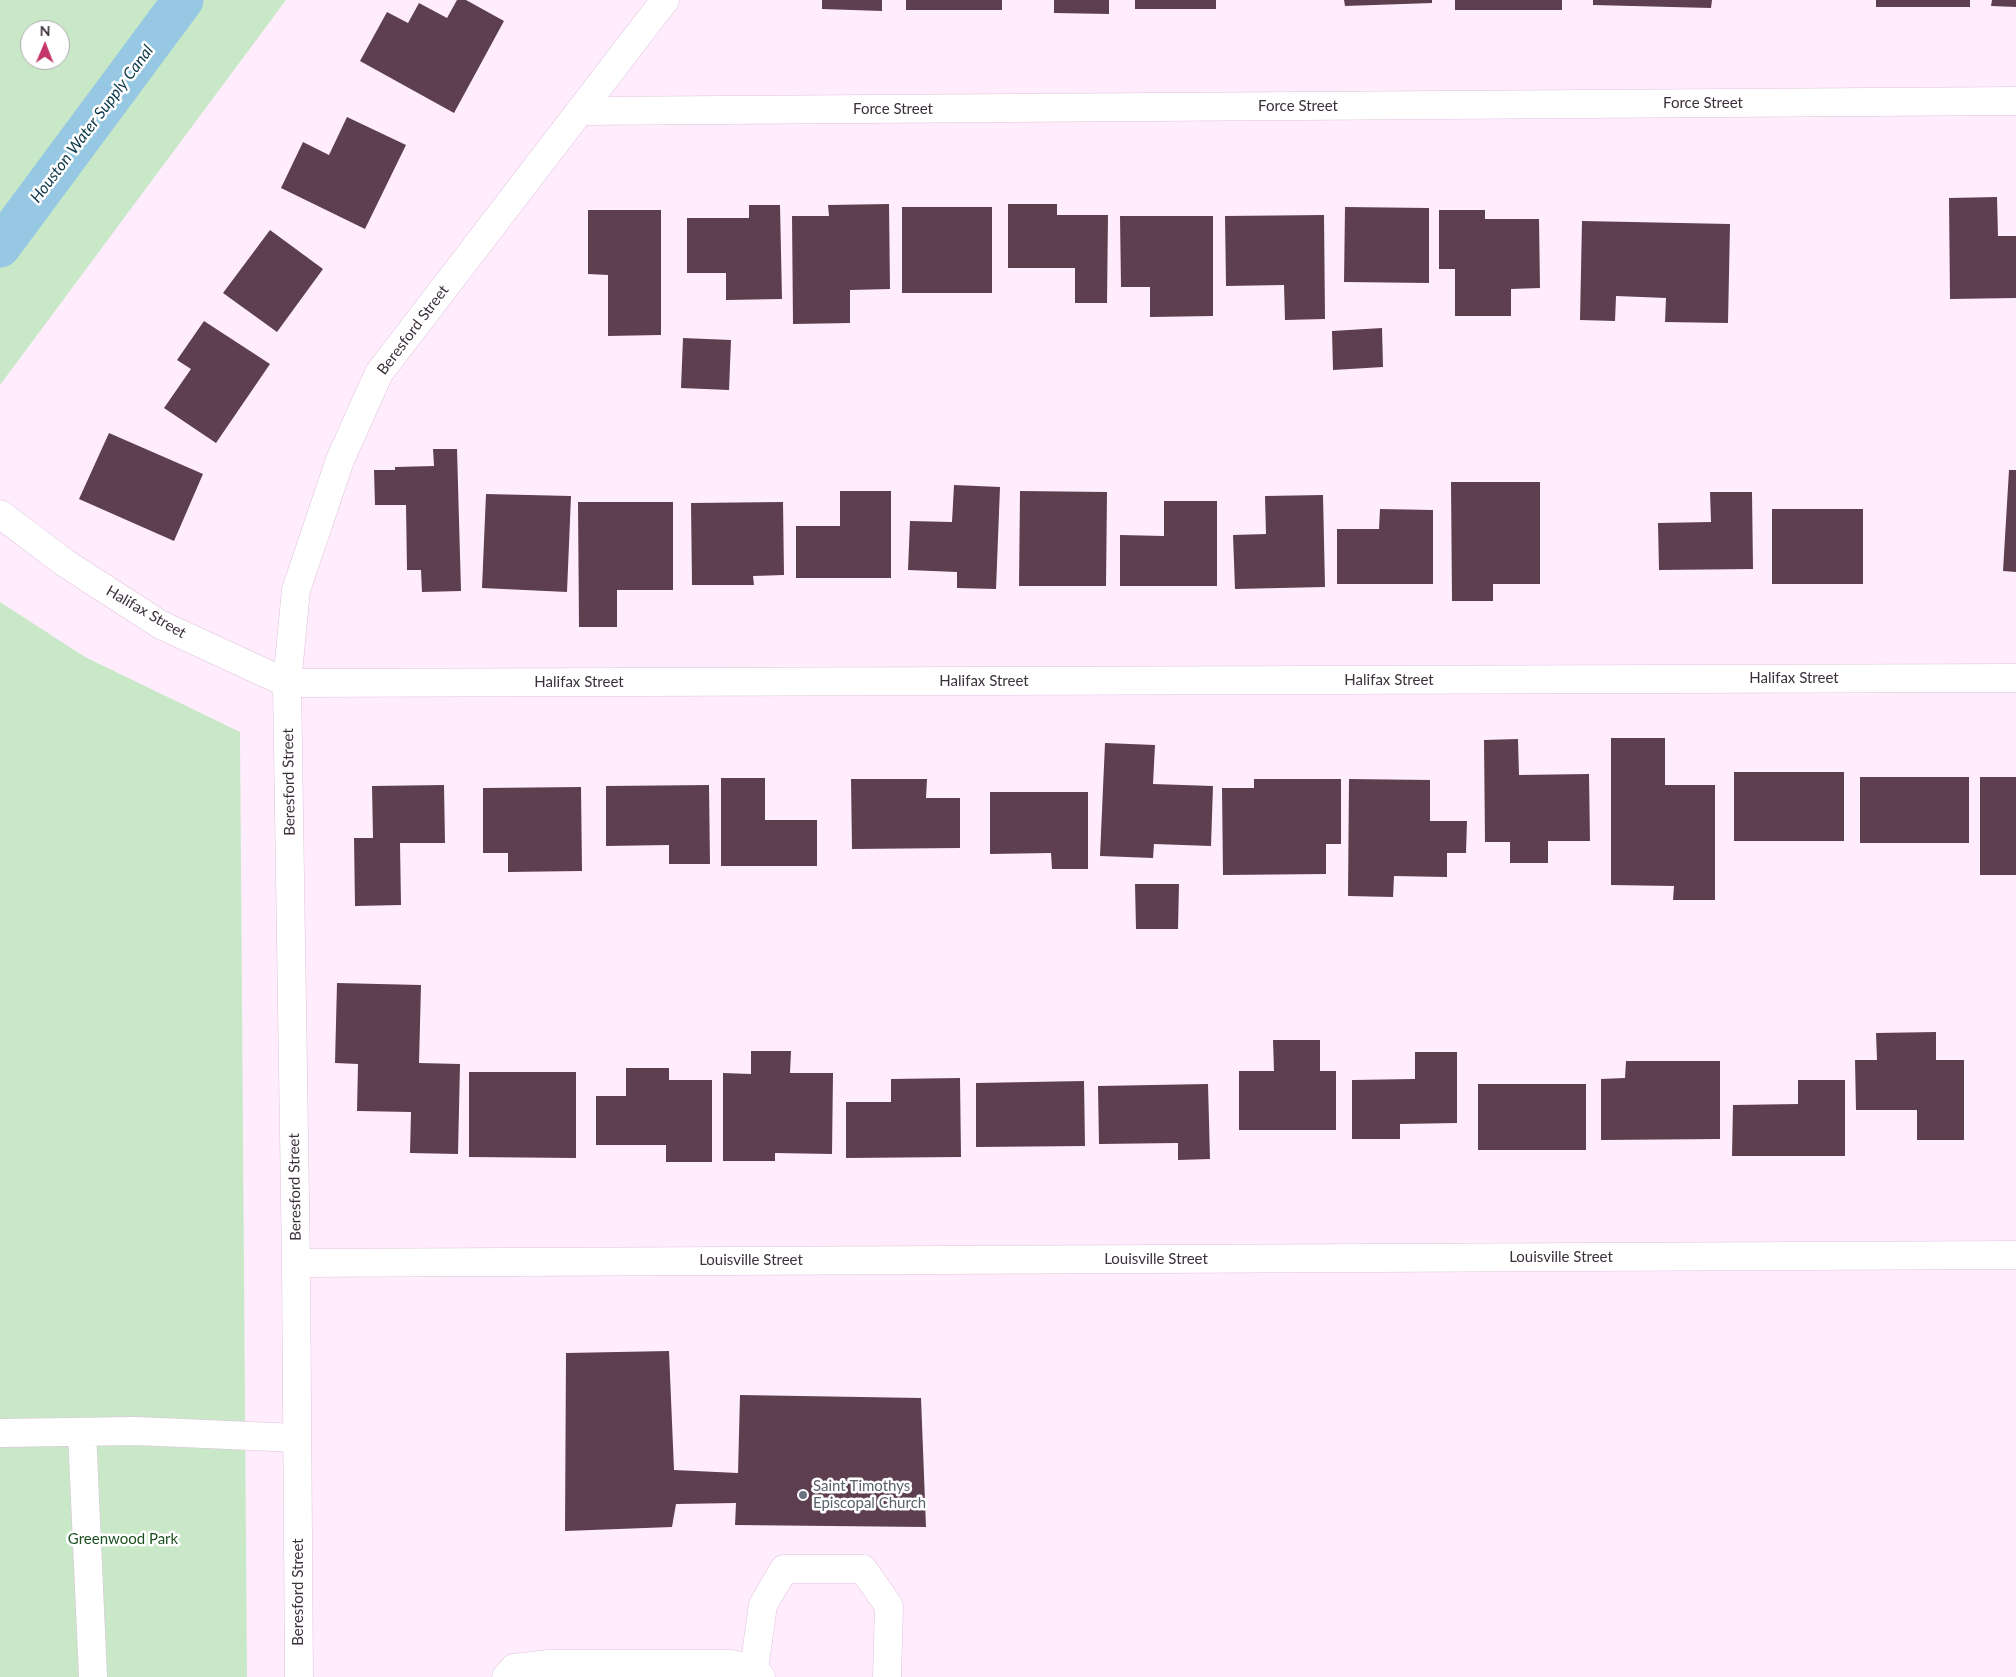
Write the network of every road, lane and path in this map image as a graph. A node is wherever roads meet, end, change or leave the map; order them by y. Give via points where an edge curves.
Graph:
1 (664, 0) edge
2 (2016, 101) edge
3 (580, 111) junction
4 (0, 514) edge
5 (2016, 678) edge
6 (287, 683) junction
7 (2016, 1254) edge
8 (296, 1262) junction
9 (82, 1432) junction
10 (0, 1434) edge
11 (297, 1438) junction
12 (757, 1673) edge
13 (92, 1677) edge
14 (299, 1677) edge
15 (506, 1677) edge
16 (887, 1677) edge

1 - 3 street, Beresford Street
2 - 3 street, Force Street
3 - 6 street, Beresford Street via 379,374 340,460 296,590
4 - 6 street, Halifax Street via 65,563 161,625
5 - 6 street, Halifax Street
6 - 8 street, Beresford Street
7 - 8 street, Louisville Street
8 - 11 street, Beresford Street
9 - 10 street
9 - 11 street via 136,1431
9 - 13 street
11 - 14 street, Beresford Street
12 - 15 street via 730,1664 548,1664 514,1668
12 - 16 street via 763,1605 784,1569 863,1569 890,1606

